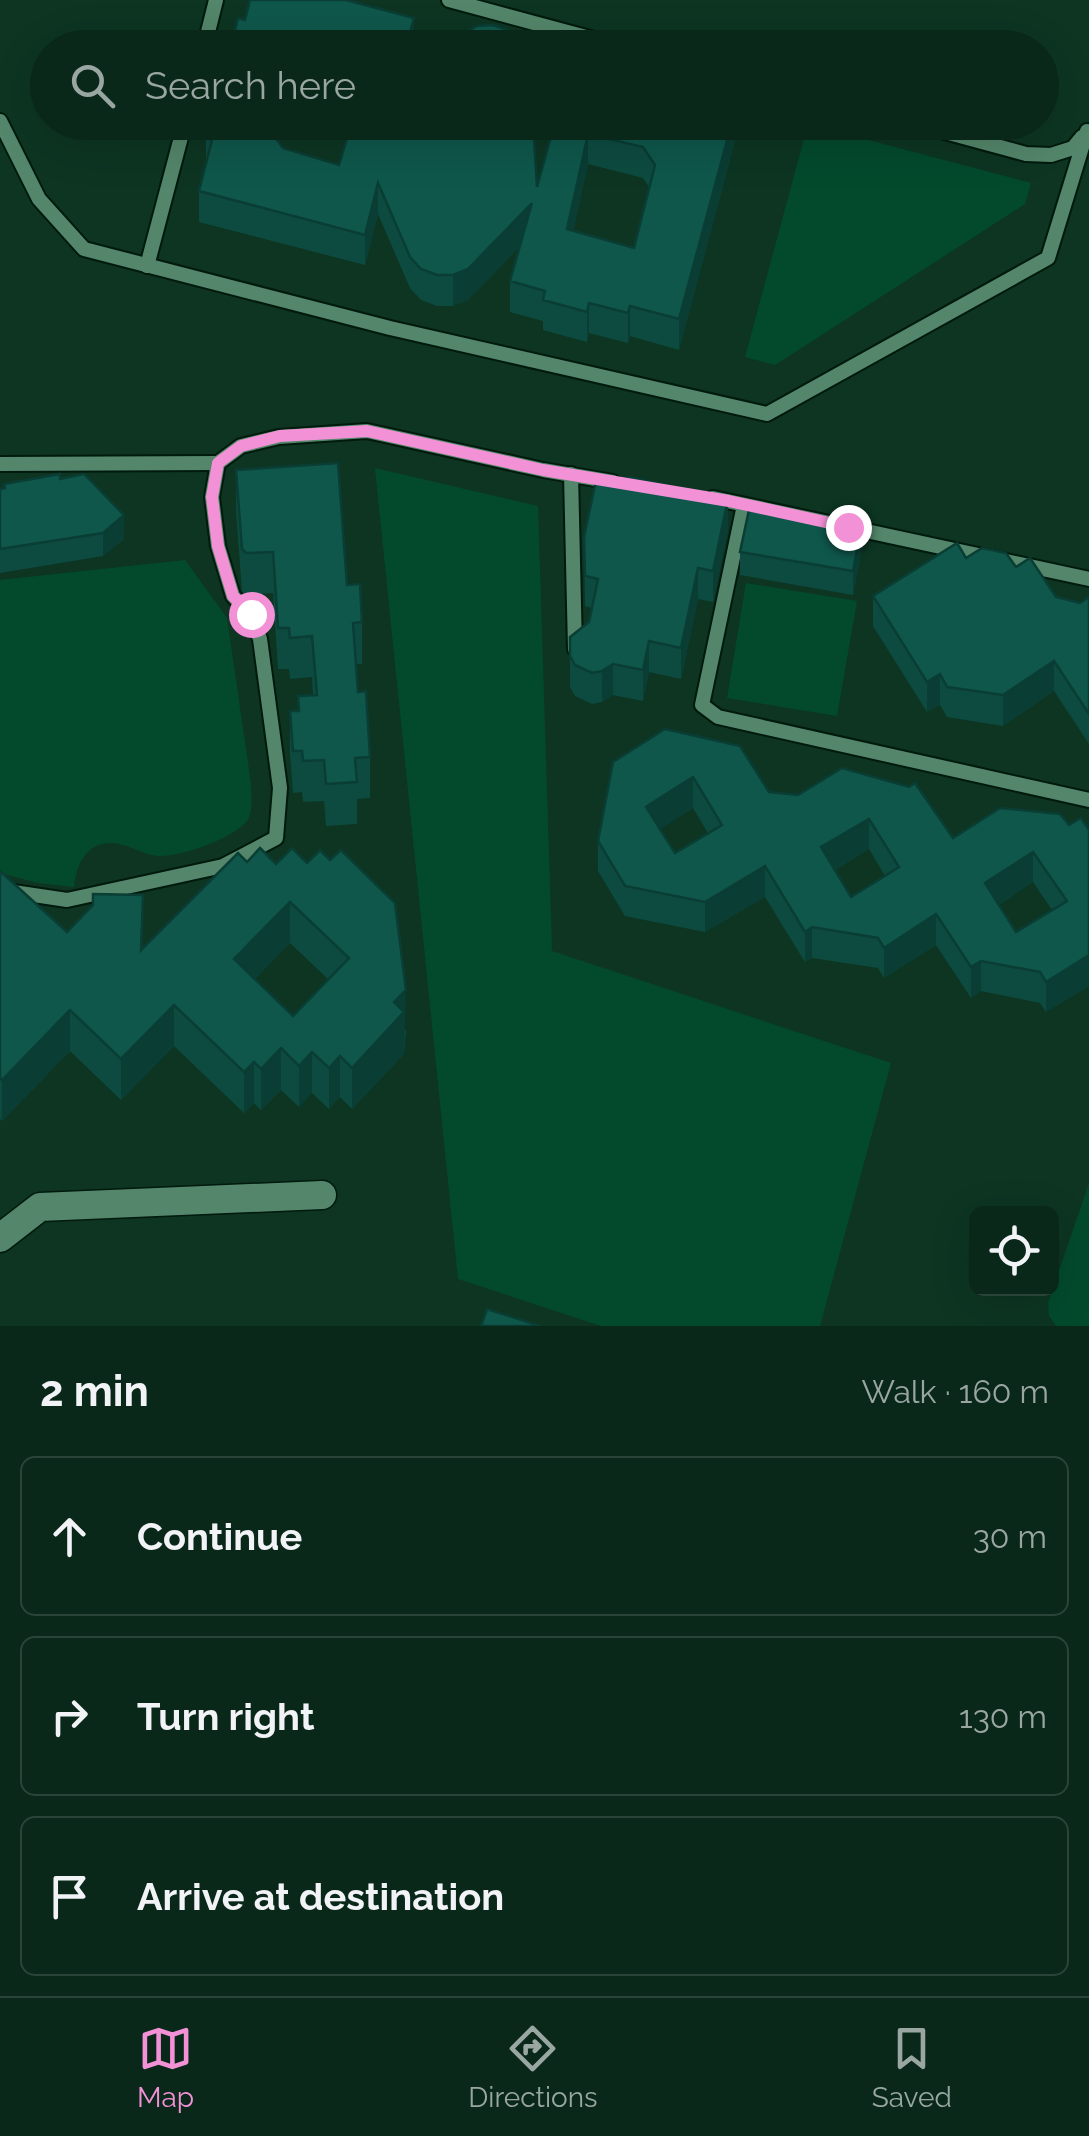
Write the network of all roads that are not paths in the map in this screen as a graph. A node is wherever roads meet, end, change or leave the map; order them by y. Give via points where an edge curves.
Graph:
1 (216, 0) edge
2 (450, 0) edge
3 (208, 30) edge
4 (561, 30) edge
5 (0, 121) edge
6 (1088, 128) edge
7 (179, 140) edge
8 (974, 140) edge
9 (147, 266) junction
10 (218, 463) junction
11 (0, 464) edge
12 (571, 474) junction
13 (624, 483) edge
14 (694, 495) edge
15 (744, 505) junction
16 (1089, 579) edge
17 (575, 649) edge
18 (1089, 800) edge
19 (0, 890) edge
20 (322, 1194) dead end
21 (0, 1238) edge

1 - 3 lane
2 - 4 lane
5 - 9 lane via 39,199 84,250
6 - 8 lane via 1073,148 1051,155
6 - 9 lane via 1048,258 768,414
7 - 9 lane
10 - 11 lane
10 - 12 lane via 241,446 280,436 367,431
10 - 19 lane via 212,497 218,546 233,596 251,614 260,638 280,788 276,838 223,866 68,900
12 - 13 lane
12 - 17 lane
14 - 15 lane
15 - 16 lane
15 - 18 lane via 702,705 718,718
20 - 21 street via 40,1207

